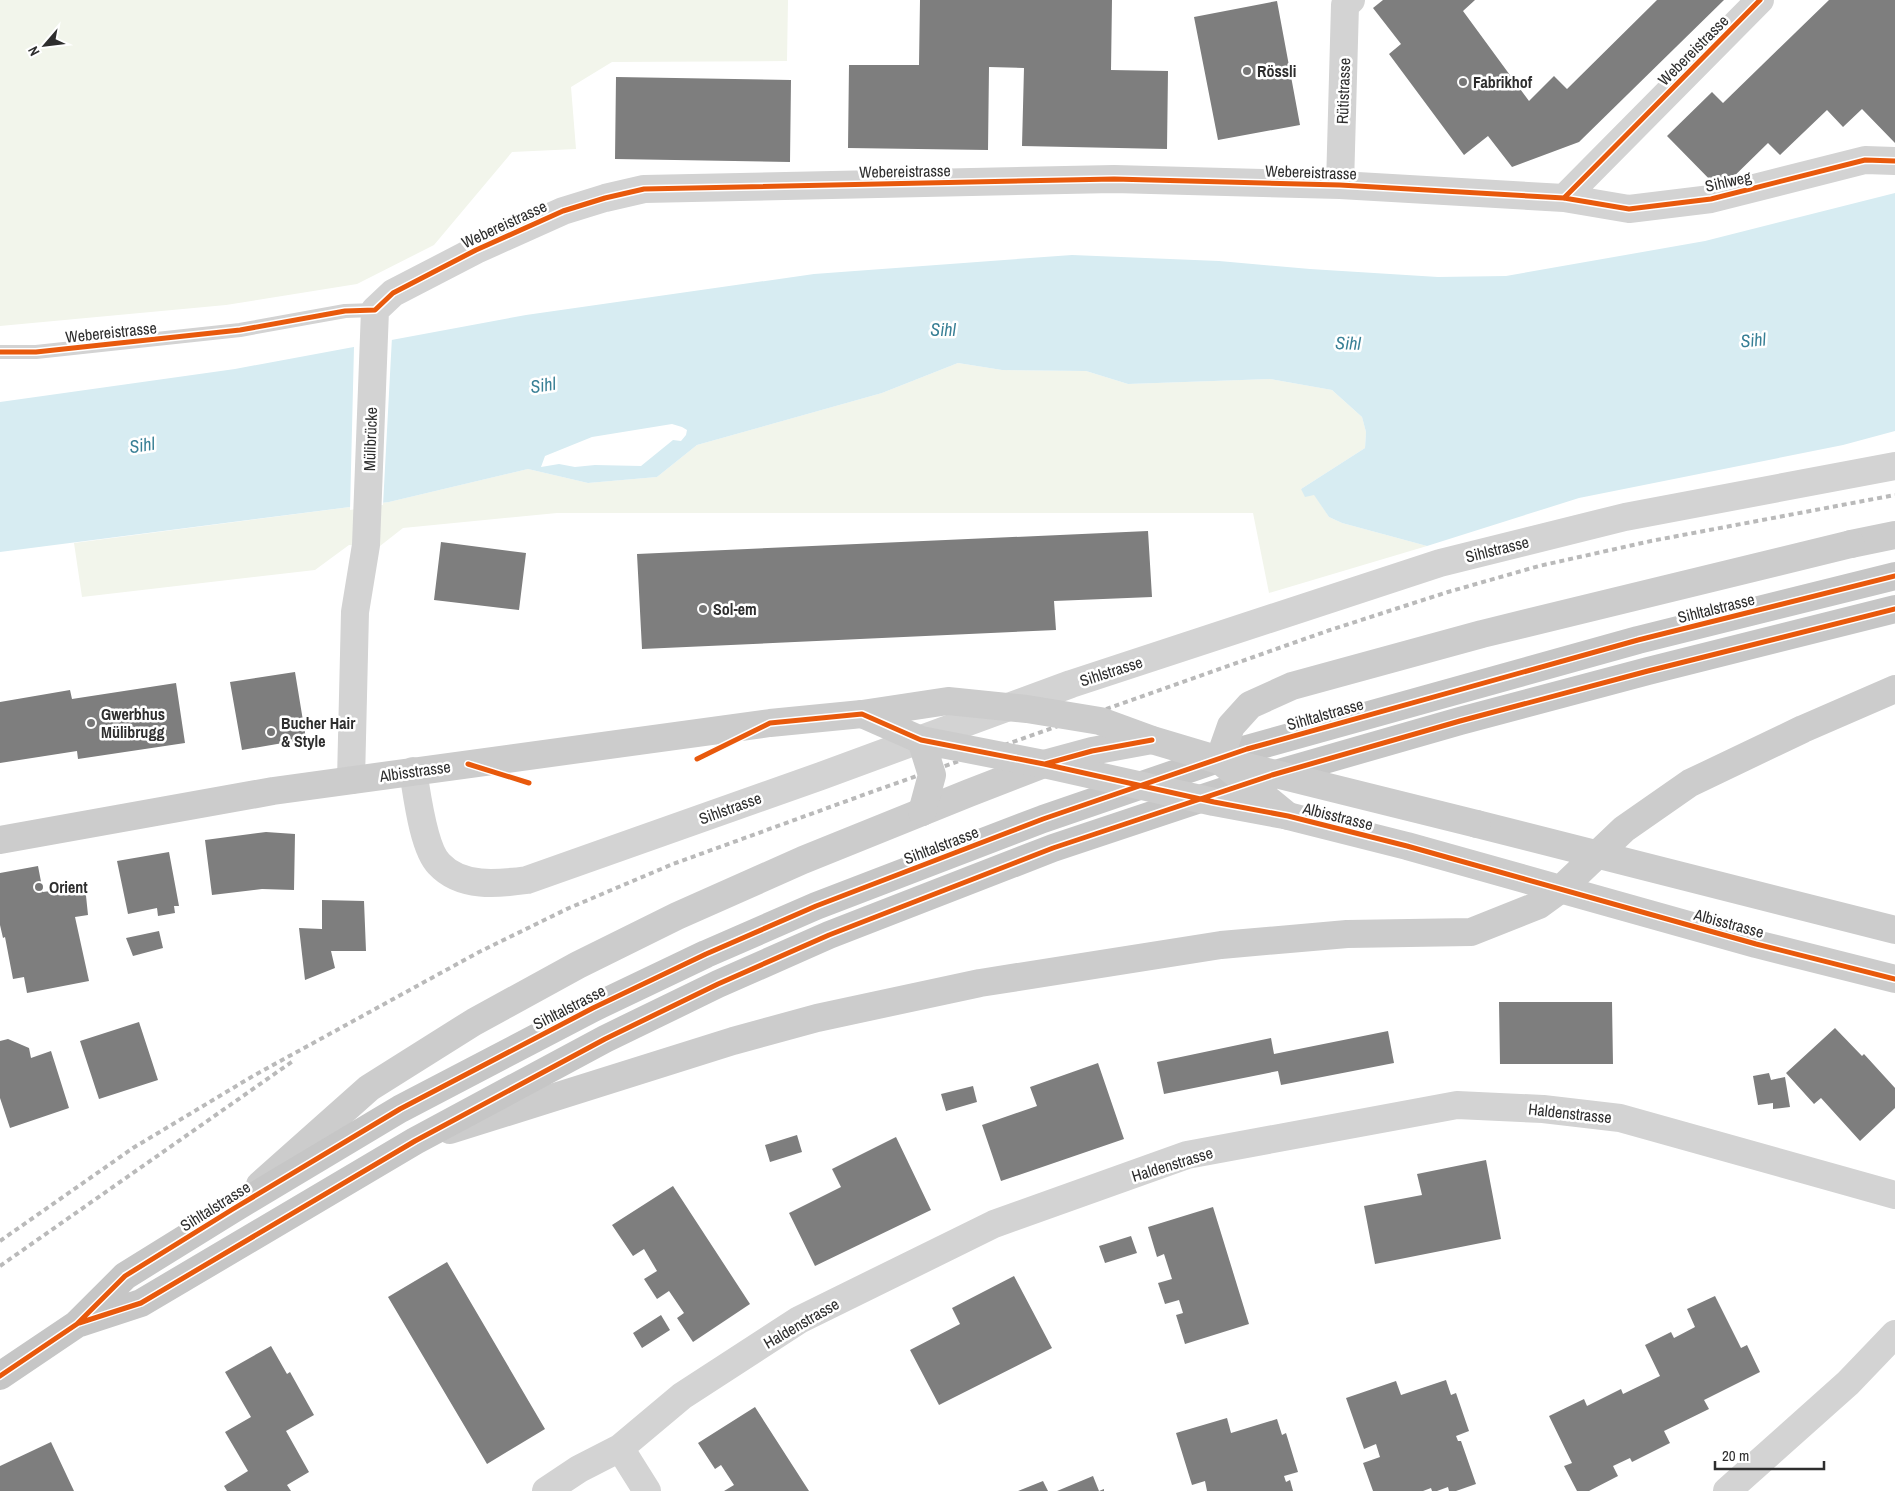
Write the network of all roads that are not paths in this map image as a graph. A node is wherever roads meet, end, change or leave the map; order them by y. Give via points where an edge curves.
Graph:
1 (1351, 0) edge
2 (1760, 0) edge
3 (1895, 162) edge
4 (1340, 185) junction
5 (1564, 198) junction
6 (374, 321) junction
7 (0, 352) edge
8 (1895, 466) edge
9 (1895, 535) edge
10 (1895, 576) edge
11 (1895, 609) edge
12 (1895, 689) edge
13 (862, 714) junction
14 (921, 740) junction
15 (1152, 740) junction
16 (1219, 760) junction
17 (1044, 764) junction
18 (413, 771) junction
19 (351, 780) junction
20 (922, 812) junction
21 (1288, 816) junction
22 (0, 840) edge
23 (1600, 854) junction
24 (1561, 889) junction
25 (1895, 930) edge
26 (1895, 979) edge
27 (415, 1141) junction
28 (1895, 1195) edge
29 (233, 1209) junction
30 (77, 1324) junction
31 (1895, 1334) edge
32 (0, 1376) edge
33 (620, 1448) junction
34 (546, 1491) edge
35 (647, 1491) edge
36 (1727, 1491) edge

1 - 4 street, Rütistrasse via 1345,6
2 - 5 street, Webereistrasse
3 - 5 street, Sihlweg via 1865,160 1711,199 1629,209
4 - 5 street, Webereistrasse
4 - 6 street, Webereistrasse via 1114,179 644,189 563,210 476,250 393,292
6 - 7 lane, Webereistrasse via 345,311 240,330 36,352
6 - 19 street, Mülibrücke via 366,545 355,612
8 - 18 street, Sihlstrasse via 1625,517 1440,563 1071,684 812,780 527,880 480,883 456,876 439,864 430,851
9 - 16 main road, bridge via 1482,634 1292,686 1250,705 1231,726
10 - 29 main road, Sihltalstrasse via 1638,640 1248,749 1016,829 816,906 610,1000 400,1109
11 - 27 main road, Sihltalstrasse via 1648,670 1272,774 1053,848 829,934 718,984 606,1039
12 - 23 main road via 1690,783 1624,829
13 - 14 main road, Albisstrasse, bridge
13 - 15 main road, Albisstrasse, bridge via 948,701 1027,709 1100,722
13 - 18 main road, Albisstrasse via 770,723
14 - 17 main road, Albisstrasse, bridge
14 - 20 main road, bridge via 932,775
15 - 16 main road, Albisstrasse, bridge
15 - 17 main road, bridge
16 - 21 main road, bridge
16 - 23 main road, Albisstrasse, bridge
17 - 20 main road
17 - 21 main road, Albisstrasse, bridge
18 - 19 main road, Albisstrasse
19 - 22 main road, Albisstrasse
20 - 29 main road via 676,916 578,964 474,1022 369,1088
21 - 24 main road, Albisstrasse
23 - 24 main road
23 - 25 main road, Albisstrasse
24 - 26 main road, Albisstrasse
24 - 27 main road via 1539,905 1471,932 1347,934 1221,945 980,983 827,1016 733,1041
27 - 30 main road, Sihltalstrasse via 141,1303
28 - 33 street, Haldenstrasse via 1620,1118 1543,1109 1457,1105 1187,1156 994,1224 799,1320 682,1396
29 - 30 main road, Sihltalstrasse via 125,1276
30 - 32 main road, Sihltalstrasse
31 - 36 street via 1848,1383
33 - 34 street, Haldenstrasse
33 - 35 street

